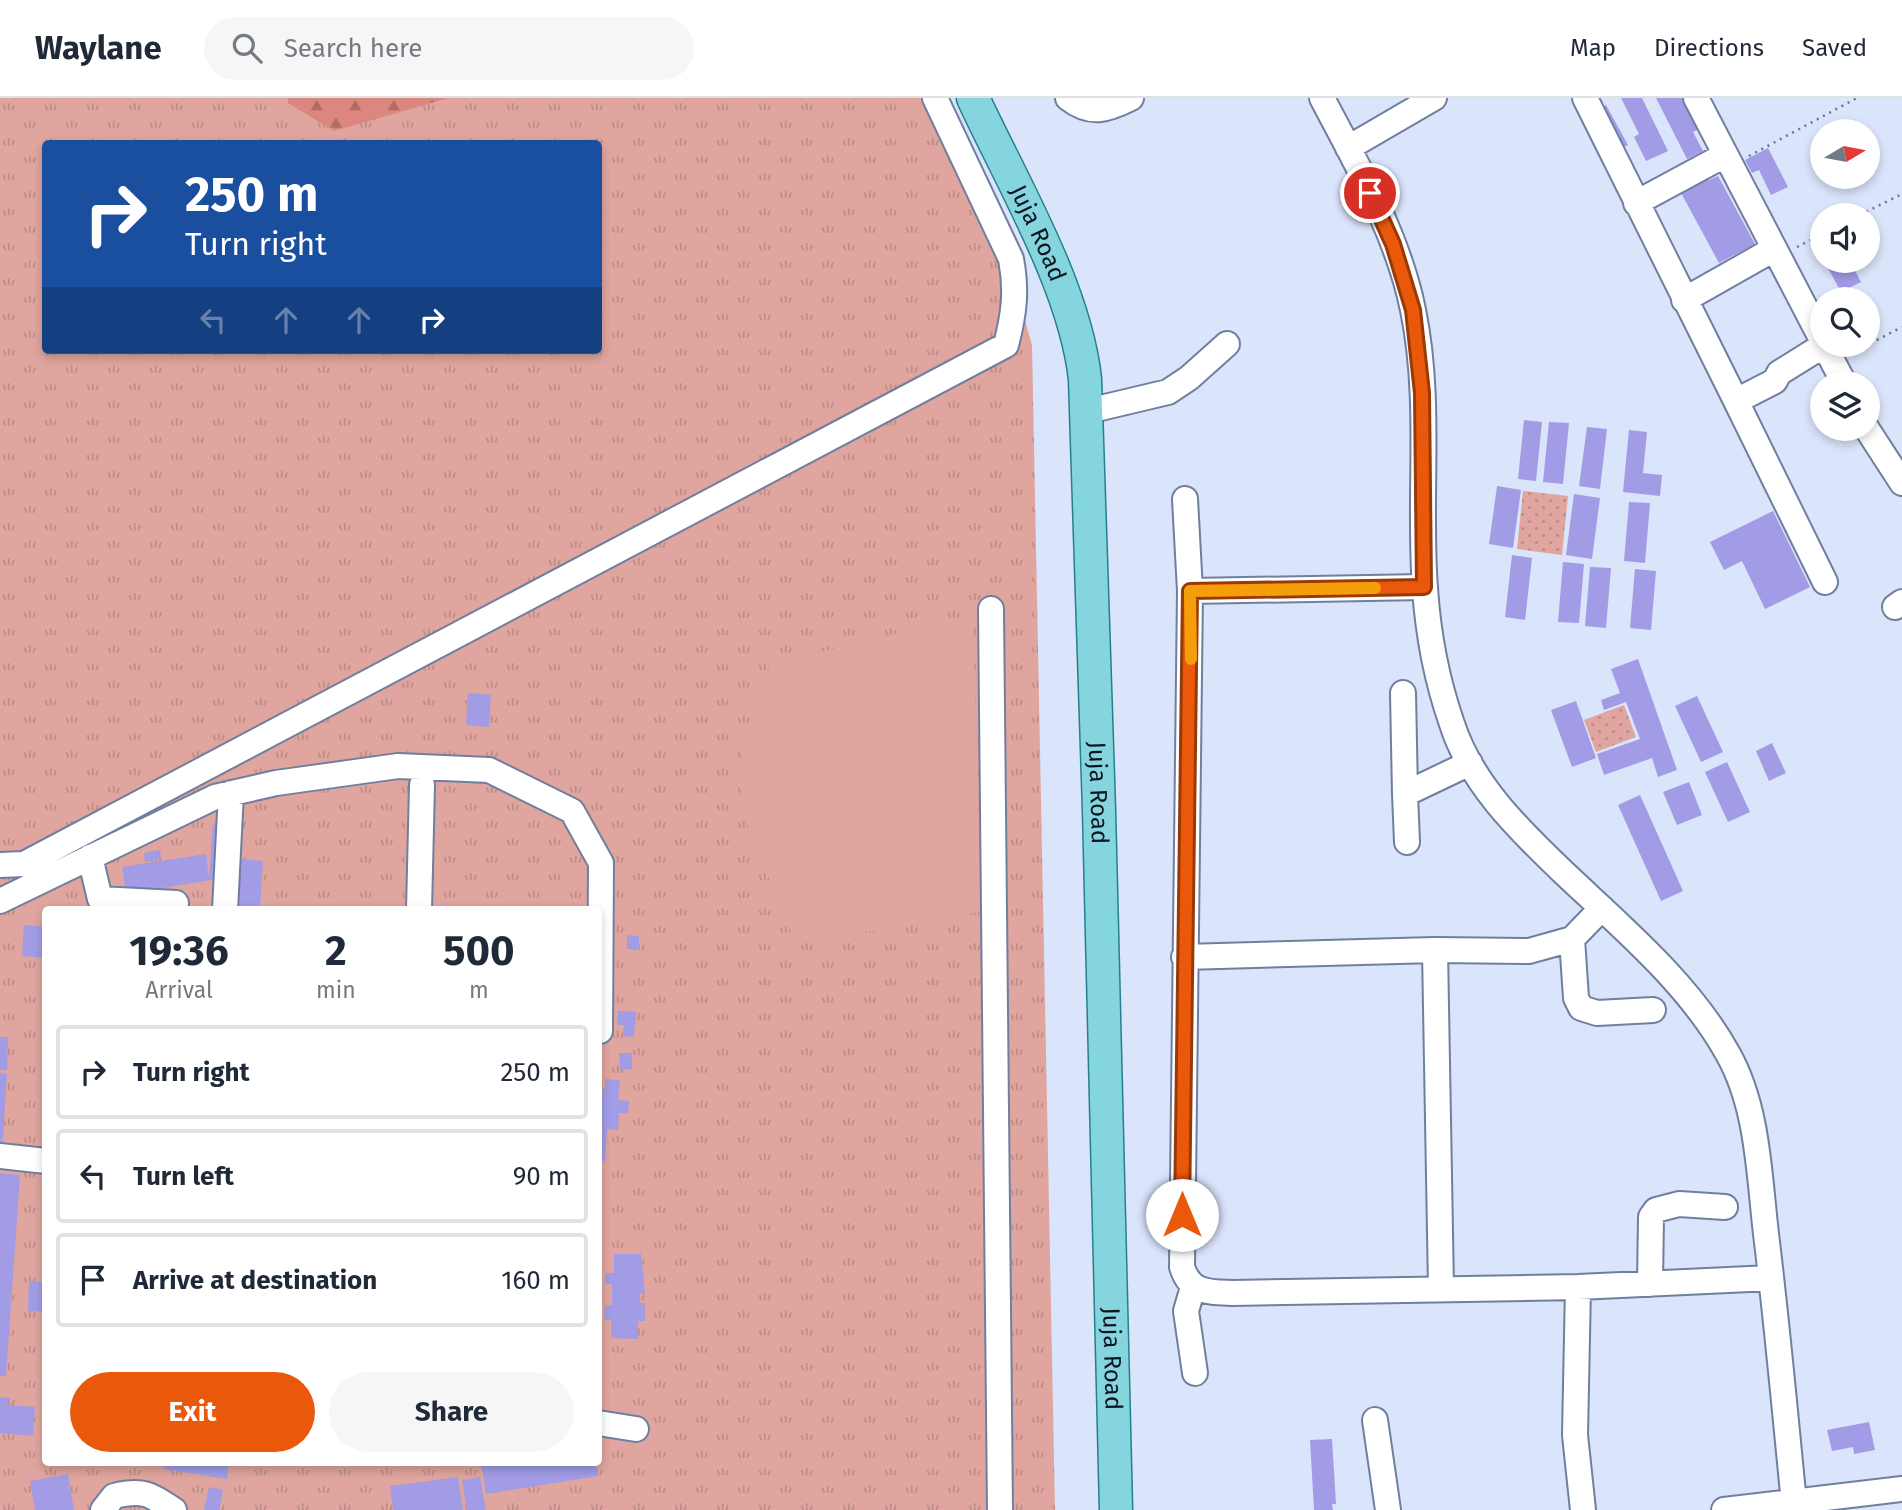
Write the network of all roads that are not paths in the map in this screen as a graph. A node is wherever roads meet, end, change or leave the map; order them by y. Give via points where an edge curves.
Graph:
1 (935, 98) edge
2 (973, 98) edge
3 (1068, 98) edge
4 (1131, 98) edge
5 (1322, 98) edge
6 (1434, 98) edge
7 (1696, 98) edge
8 (1589, 99) edge
9 (1348, 148) junction
10 (1728, 160) junction
11 (1636, 203) junction
12 (1777, 253) junction
13 (1684, 300) junction
14 (1810, 317) edge
15 (1227, 344) dead end
16 (1832, 359) edge
17 (1735, 401) junction
18 (1088, 411) junction
19 (1875, 441) edge
20 (1902, 483) edge
21 (1185, 499) dead end
22 (1825, 582) dead end
23 (1424, 587) junction
24 (1190, 591) junction
25 (991, 609) dead end
26 (1403, 693) dead end
27 (1470, 763) junction
28 (422, 785) dead end
29 (231, 793) junction
30 (1405, 794) junction
31 (1407, 842) dead end
32 (90, 857) junction
33 (0, 865) edge
34 (0, 901) edge
35 (176, 903) dead end
36 (225, 906) edge
37 (419, 906) edge
38 (601, 906) edge
39 (1602, 908) junction
40 (1572, 939) junction
41 (1435, 950) junction
42 (1184, 957) junction
43 (1653, 1010) dead end
44 (0, 1156) edge
45 (42, 1161) edge
46 (1725, 1207) dead end
47 (1771, 1278) junction
48 (1650, 1284) junction
49 (1193, 1287) junction
50 (1578, 1287) junction
51 (1441, 1289) junction
52 (1195, 1373) dead end
53 (1375, 1420) dead end
54 (602, 1424) edge
55 (636, 1429) dead end
56 (1902, 1489) edge
57 (1794, 1503) junction
58 (103, 1510) edge
59 (174, 1510) edge
60 (1000, 1510) edge
61 (1116, 1510) edge
62 (1388, 1510) edge
63 (1583, 1510) edge
64 (1724, 1510) edge

1 - 33 street via 1011,259 1016,309 1006,345 24,864
2 - 18 main road, Juja Road via 1066,299 1082,357
3 - 4 street via 1091,111 1107,110
5 - 9 street
6 - 9 street
7 - 10 street
8 - 11 street
9 - 23 street via 1393,244 1413,310 1422,393
10 - 11 street
10 - 12 street
11 - 13 street
12 - 13 street
12 - 14 street
13 - 17 street
15 - 18 street via 1168,392
16 - 17 street via 1779,373 1775,381
17 - 22 street
18 - 61 main road, Juja Road
19 - 20 street
21 - 24 street
23 - 24 street
23 - 27 street via 1431,646 1452,727
24 - 42 street
25 - 60 street
26 - 30 street
27 - 30 street
27 - 39 street via 1526,837
28 - 37 street
29 - 32 street
29 - 36 street
29 - 38 street via 398,766 489,770 572,811 601,863
30 - 31 street
32 - 34 street
32 - 35 street via 100,899
39 - 40 street
39 - 47 street via 1702,1016 1728,1053 1752,1126
40 - 41 street via 1529,951
40 - 43 street via 1576,998 1581,1008 1597,1013
41 - 42 street
41 - 51 street
42 - 49 street via 1182,1267
44 - 45 street
46 - 48 street via 1679,1204 1656,1210 1651,1217
47 - 48 street
47 - 57 street
48 - 50 street
49 - 51 street via 1232,1293
49 - 52 street via 1186,1311
50 - 51 street
50 - 63 street via 1574,1435
53 - 62 street
54 - 55 street
56 - 57 street
57 - 64 street
58 - 59 street via 114,1496 128,1492 153,1494

